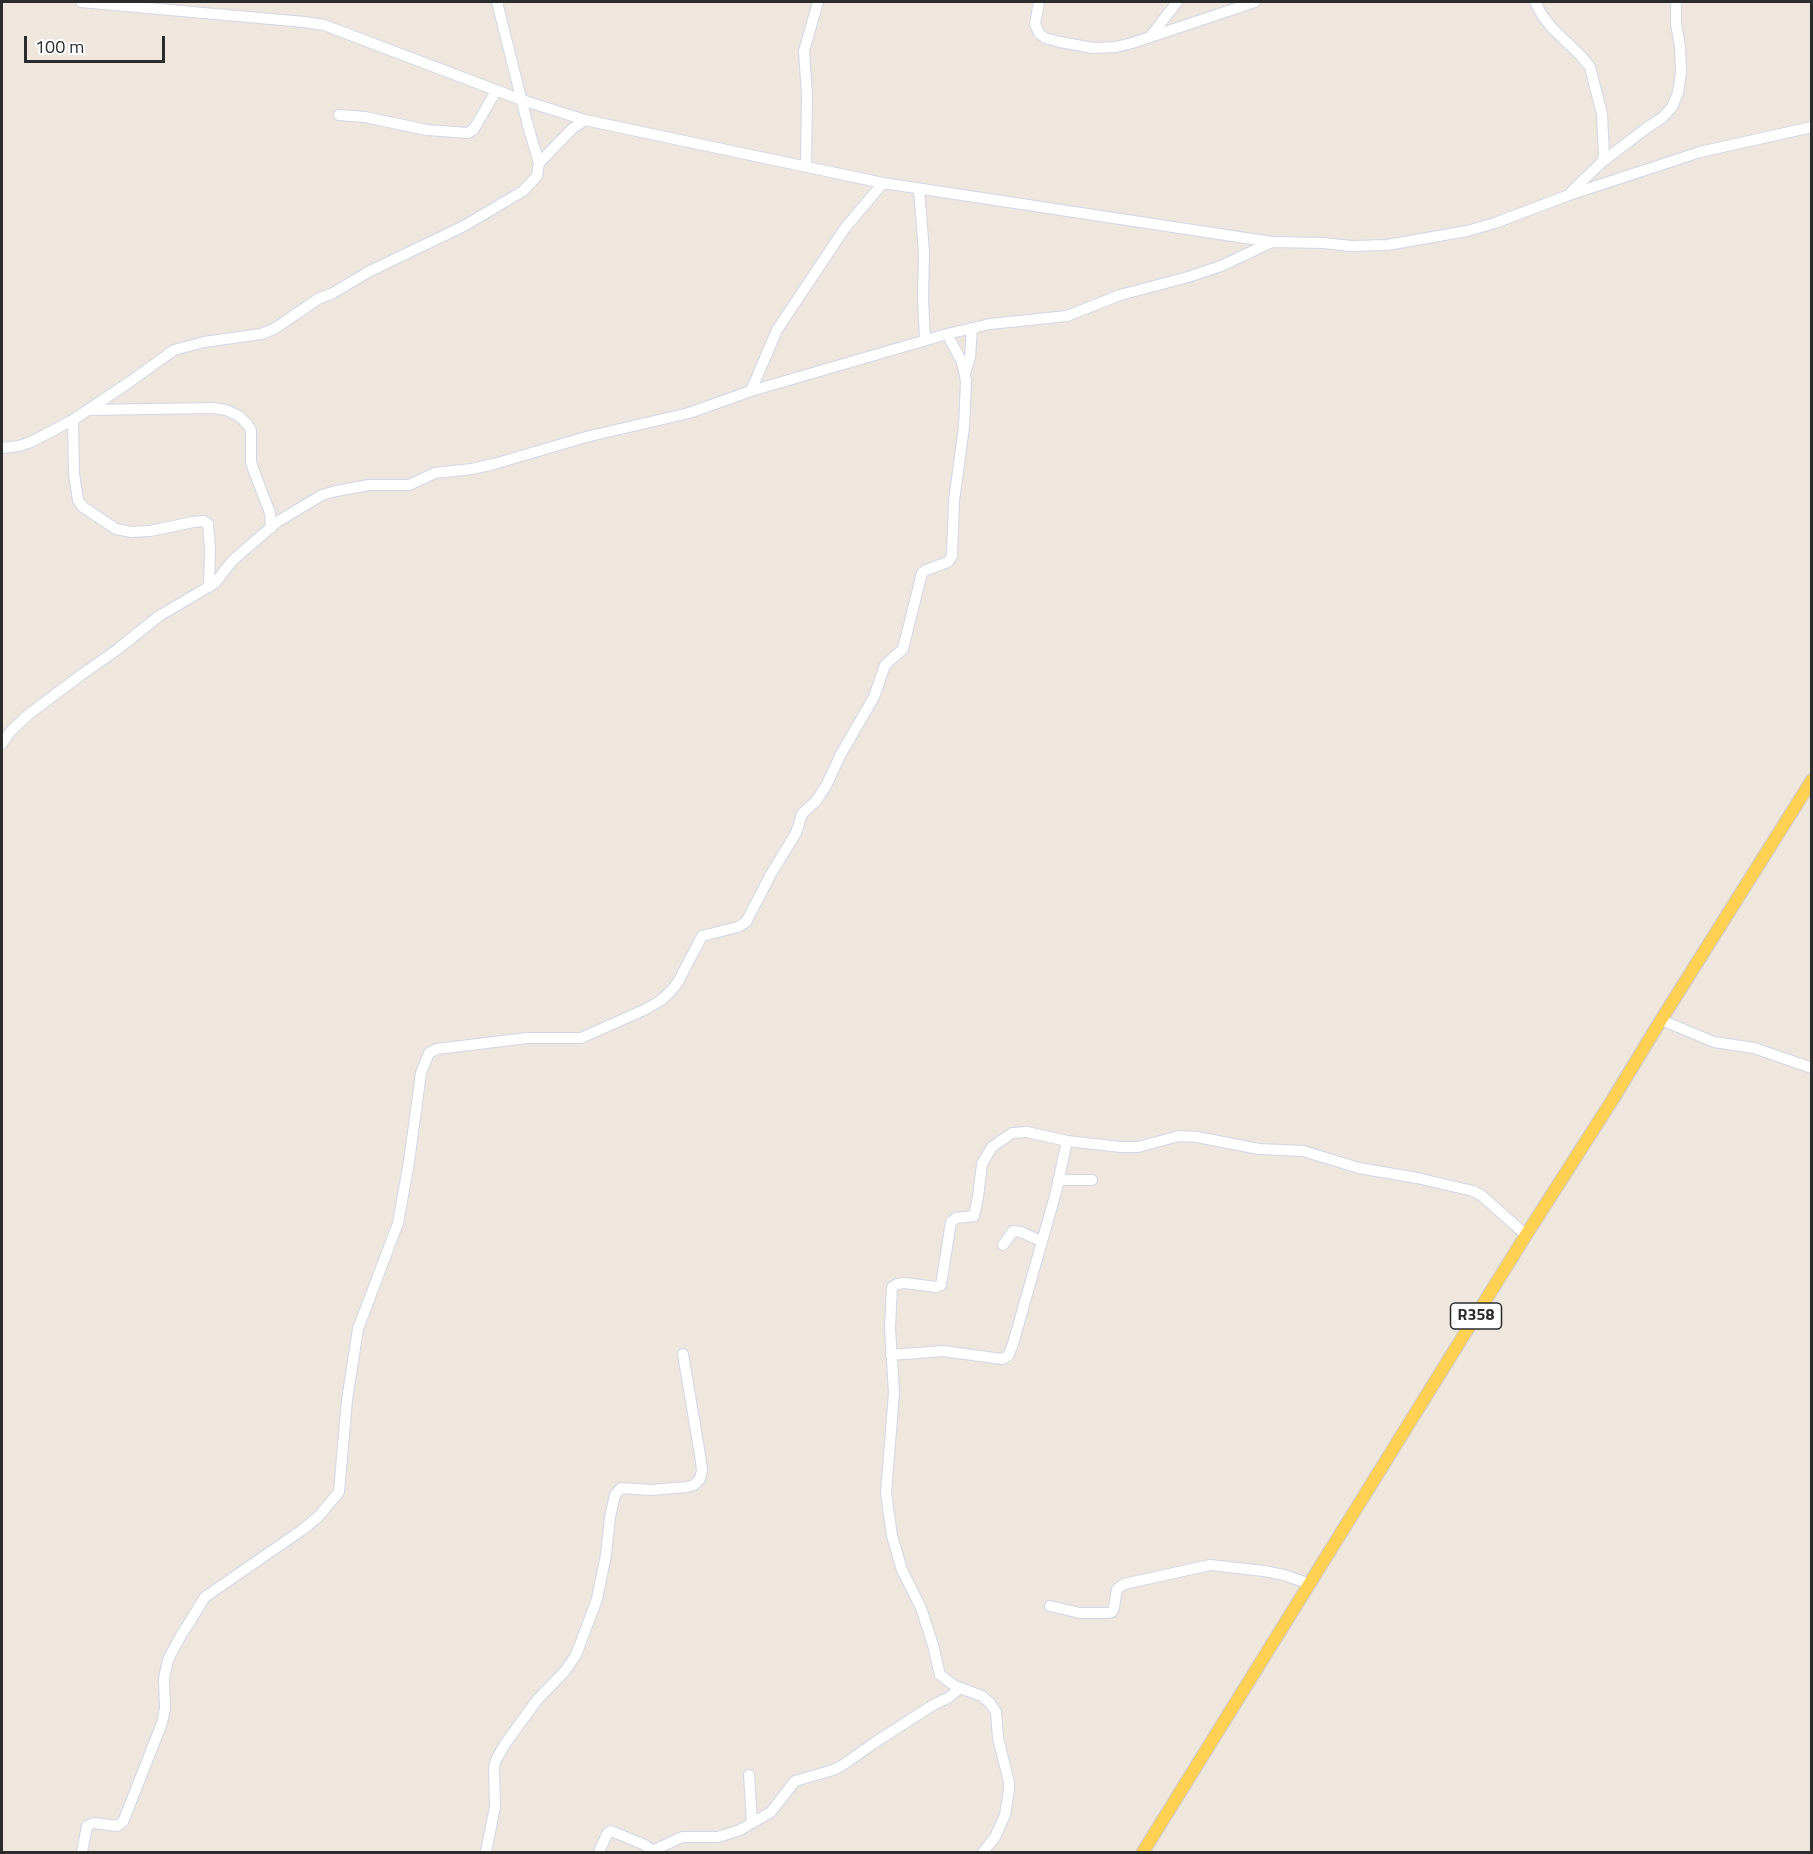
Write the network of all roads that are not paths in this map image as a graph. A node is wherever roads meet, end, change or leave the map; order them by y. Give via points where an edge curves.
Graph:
1 (81, 2) edge
2 (497, 2) edge
3 (818, 2) edge
4 (1039, 2) edge
5 (1177, 2) edge
6 (1255, 2) edge
7 (1535, 2) edge
8 (1676, 2) edge
9 (1150, 37) junction
10 (496, 91) junction
11 (522, 100) junction
12 (339, 115) dead end
13 (585, 120) junction
14 (1812, 127) edge
15 (1602, 162) junction
16 (539, 163) junction
17 (806, 167) junction
18 (883, 183) junction
19 (919, 189) junction
20 (1569, 195) junction
21 (1272, 242) junction
22 (972, 328) junction
23 (947, 334) junction
24 (925, 340) junction
25 (965, 373) junction
26 (751, 392) junction
27 (89, 410) junction
28 (73, 420) junction
29 (2, 448) edge
30 (271, 528) junction
31 (209, 587) junction
32 (2, 744) edge
33 (1812, 780) edge
34 (1661, 1020) junction
35 (1812, 1068) edge
36 (1067, 1141) junction
37 (1058, 1180) junction
38 (1092, 1180) dead end
39 (1526, 1235) junction
40 (1041, 1241) junction
41 (1003, 1245) dead end
42 (683, 1354) dead end
43 (891, 1354) junction
44 (1310, 1584) junction
45 (1050, 1606) dead end
46 (959, 1689) junction
47 (749, 1775) dead end
48 (752, 1823) junction
49 (82, 1852) edge
50 (486, 1852) edge
51 (599, 1852) edge
52 (651, 1852) edge
53 (983, 1852) edge
54 (1143, 1852) edge

1 - 10 street via 324,26
2 - 11 street
3 - 17 street via 804,51
4 - 9 street via 1035,24 1045,38 1093,48 1116,47
5 - 9 street
6 - 9 street
7 - 15 street via 1552,28 1592,72 1602,114
8 - 15 street via 1681,72 1672,107
10 - 11 street
10 - 12 street via 468,133
11 - 13 street
11 - 16 street
13 - 16 street
13 - 17 street
14 - 20 street via 1700,152
15 - 20 street
16 - 27 street via 537,176 523,191 464,226 318,299 274,329 174,350
17 - 18 street
18 - 19 street
18 - 26 street via 845,228 777,330
19 - 21 street
19 - 24 street
20 - 21 street via 1495,223 1411,242 1372,246
21 - 22 street via 1221,266 1120,295 1068,316
22 - 23 street
22 - 25 street
23 - 24 street
23 - 25 street
24 - 26 street
25 - 49 street via 952,556 948,562 922,573 903,649 885,665 874,697 820,796 802,814 793,838 746,922 702,936 678,982 665,997 586,1037 527,1038 429,1053 421,1073 398,1223 358,1329 339,1492 302,1530 205,1597 168,1660 162,1723 123,1822 117,1827 90,1825
26 - 30 street via 689,413 494,464 435,473 409,485 336,490 286,515
27 - 28 street
27 - 30 street via 213,408 239,416 251,430 252,468 268,505
28 - 29 street via 31,442
28 - 31 street via 74,474 83,507 116,529 131,532 204,521 208,524 210,549
30 - 31 street
31 - 32 street via 159,616 51,697 19,722
33 - 34 main road, R358
34 - 35 street via 1719,1043 1754,1048
34 - 39 main road, R358
36 - 37 street
36 - 39 street via 1121,1147 1188,1137 1259,1149 1303,1150 1359,1168 1473,1191
36 - 43 street via 1014,1132 987,1154 981,1168 975,1214 951,1222 941,1285 905,1283 892,1287
37 - 38 street
37 - 40 street
39 - 44 main road, R358
40 - 41 street via 1013,1230
40 - 43 street via 1013,1344 1005,1359 951,1351
42 - 50 street via 700,1455 700,1479 687,1487 621,1488 615,1495 597,1599 576,1655 537,1700 496,1760 495,1807
43 - 46 street via 894,1393 886,1493 892,1536 904,1576 921,1608 940,1675
44 - 45 street via 1264,1571 1210,1565 1124,1584 1117,1589 1113,1610 1108,1614
44 - 54 main road, R358
46 - 48 street via 843,1765 795,1781 771,1812
46 - 53 street via 981,1696 994,1708 1009,1782 1005,1815
47 - 48 street
48 - 52 street via 718,1837 682,1837
51 - 52 street via 611,1831 645,1845

